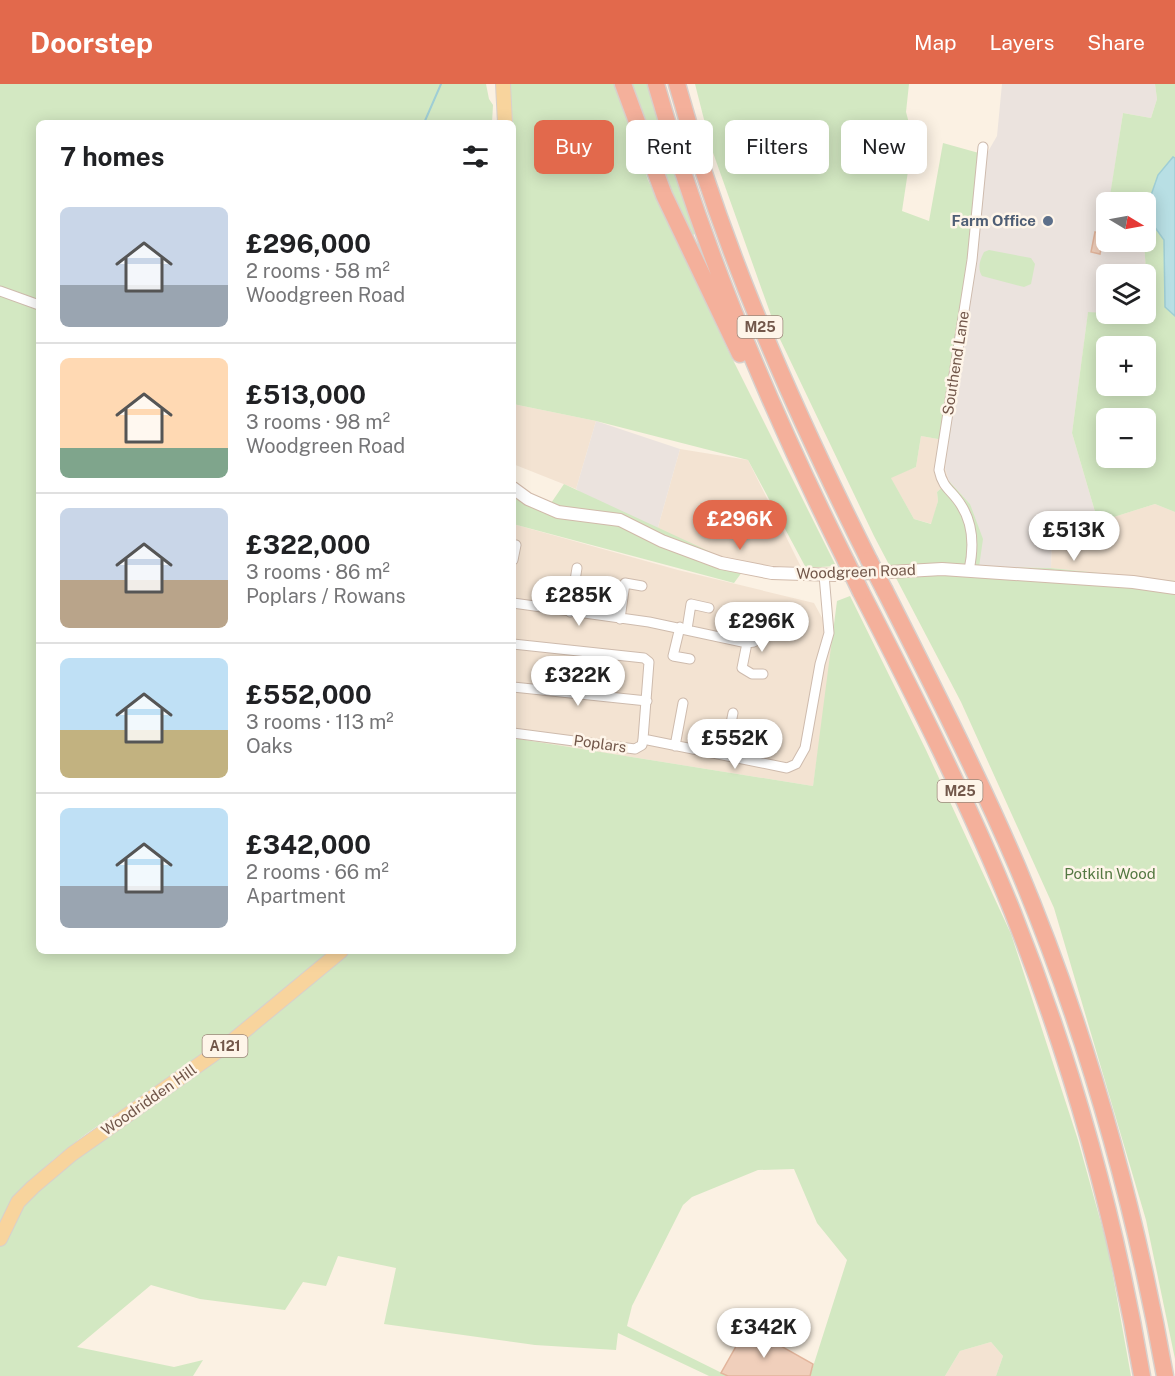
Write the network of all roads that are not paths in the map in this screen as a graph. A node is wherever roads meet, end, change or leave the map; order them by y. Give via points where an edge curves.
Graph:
1 (503, 84) edge
2 (623, 84) edge
3 (656, 84) edge
4 (677, 84) edge
5 (505, 120) edge
6 (983, 147) dead end
7 (0, 291) edge
8 (36, 304) edge
9 (769, 401) junction
10 (516, 491) edge
11 (577, 568) dead end
12 (969, 570) junction
13 (824, 574) junction
14 (642, 586) dead end
15 (1175, 588) edge
16 (516, 603) edge
17 (709, 608) dead end
18 (570, 612) junction
19 (750, 614) dead end
20 (620, 619) junction
21 (683, 628) junction
22 (747, 643) junction
23 (516, 644) edge
24 (690, 659) dead end
25 (764, 674) dead end
26 (516, 687) edge
27 (647, 701) junction
28 (682, 703) dead end
29 (733, 713) dead end
30 (516, 732) edge
31 (643, 739) junction
32 (675, 746) junction
33 (725, 754) junction
34 (337, 954) edge
35 (0, 1239) edge
36 (1142, 1376) edge
37 (1165, 1376) edge

1 - 5 main road
2 - 9 highway, M25 via 685,243 727,332
3 - 9 highway, M25 via 704,235
4 - 37 highway, M25, bridge via 704,176 756,316 799,415 1000,826 1065,991 1118,1160
6 - 12 street, Southend Lane via 972,260 939,470 942,483 962,506 970,527 974,544
7 - 8 street
9 - 36 highway, M25, bridge via 973,821 1013,913 1072,1082 1106,1200
10 - 13 street, Woodgreen Road via 558,512 620,520 721,563 772,573
11 - 18 street
12 - 13 street, Woodgreen Road
12 - 15 street, Woodgreen Road
13 - 33 street via 829,633 805,748 796,764 787,768
14 - 20 street via 625,583
16 - 18 street
17 - 21 street via 691,604
18 - 20 street
19 - 22 street via 767,622 754,642
20 - 21 street
21 - 22 street
21 - 24 street via 673,656
22 - 25 street via 742,668 752,674
23 - 27 street, Poplars via 646,658
26 - 27 street
27 - 31 street, Poplars
28 - 32 street
29 - 33 street
30 - 31 street, Poplars via 635,749
31 - 32 street
32 - 33 street
34 - 35 main road, Woodridden Hill / A121 via 231,1042 41,1180 18,1202

